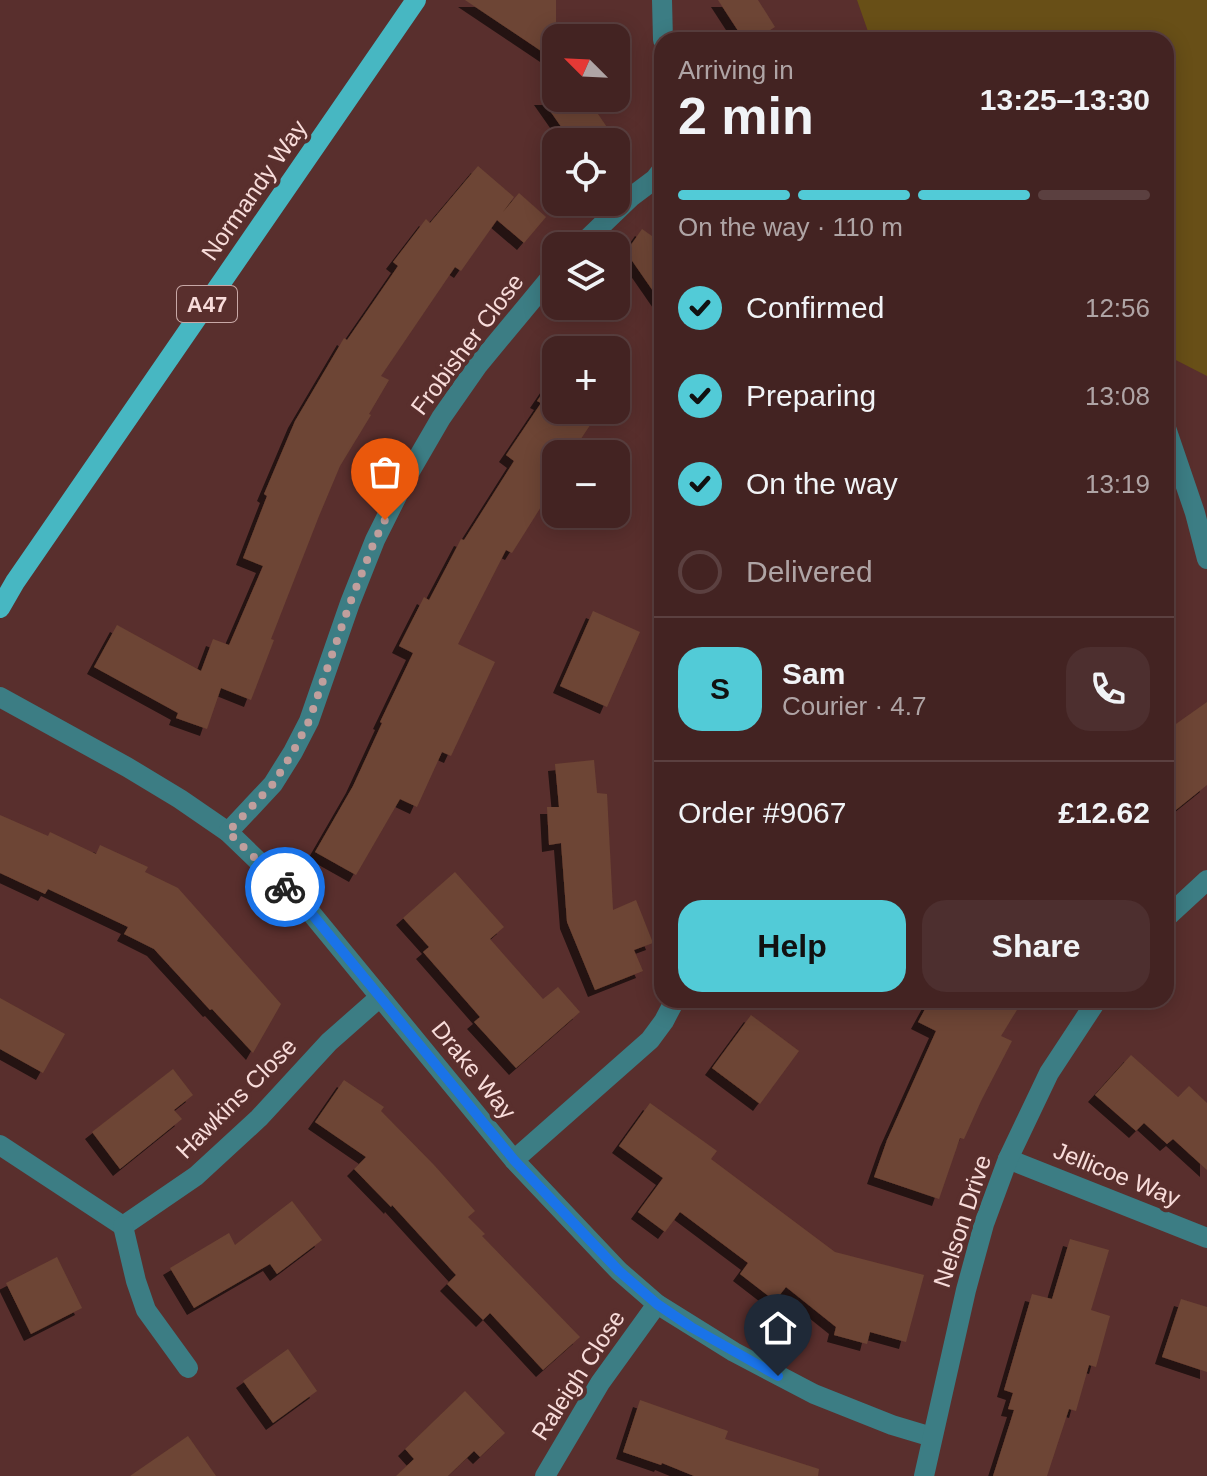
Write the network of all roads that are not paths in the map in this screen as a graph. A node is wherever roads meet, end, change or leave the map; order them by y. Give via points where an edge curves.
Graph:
1 (416, 0) edge
2 (662, 0) edge
3 (663, 32) edge
4 (654, 180) edge
5 (595, 232) edge
6 (542, 285) edge
7 (1174, 451) edge
8 (1207, 559) edge
9 (0, 608) edge
10 (0, 697) edge
11 (228, 832) junction
12 (1207, 880) edge
13 (1174, 911) edge
14 (380, 997) junction
15 (671, 1008) edge
16 (1092, 1008) edge
17 (0, 1145) edge
18 (1008, 1159) junction
19 (514, 1160) junction
20 (123, 1226) junction
21 (1207, 1238) edge
22 (657, 1304) junction
23 (188, 1368) dead end
24 (932, 1437) junction
25 (545, 1476) edge
26 (924, 1476) edge

1 - 9 main road, Normandy Way / A47
2 - 3 street
4 - 5 street
6 - 11 street, Frobisher Close via 478,365 405,480 375,540 309,721 273,784
7 - 8 street
10 - 11 street, Drake Way via 127,767
11 - 14 street, Drake Way via 307,908
12 - 13 street
14 - 19 street, Drake Way
14 - 20 street, Hawkins Close via 196,1176
15 - 19 street via 650,1040
16 - 18 street, Nelson Drive via 1049,1073
17 - 20 street
18 - 21 street, Jellicoe Way
18 - 24 street, Nelson Drive via 984,1224
19 - 22 street, Drake Way
20 - 23 street via 146,1310
22 - 24 street, Drake Way via 814,1394
22 - 25 street, Raleigh Close via 600,1383
24 - 26 street, Nelson Drive

